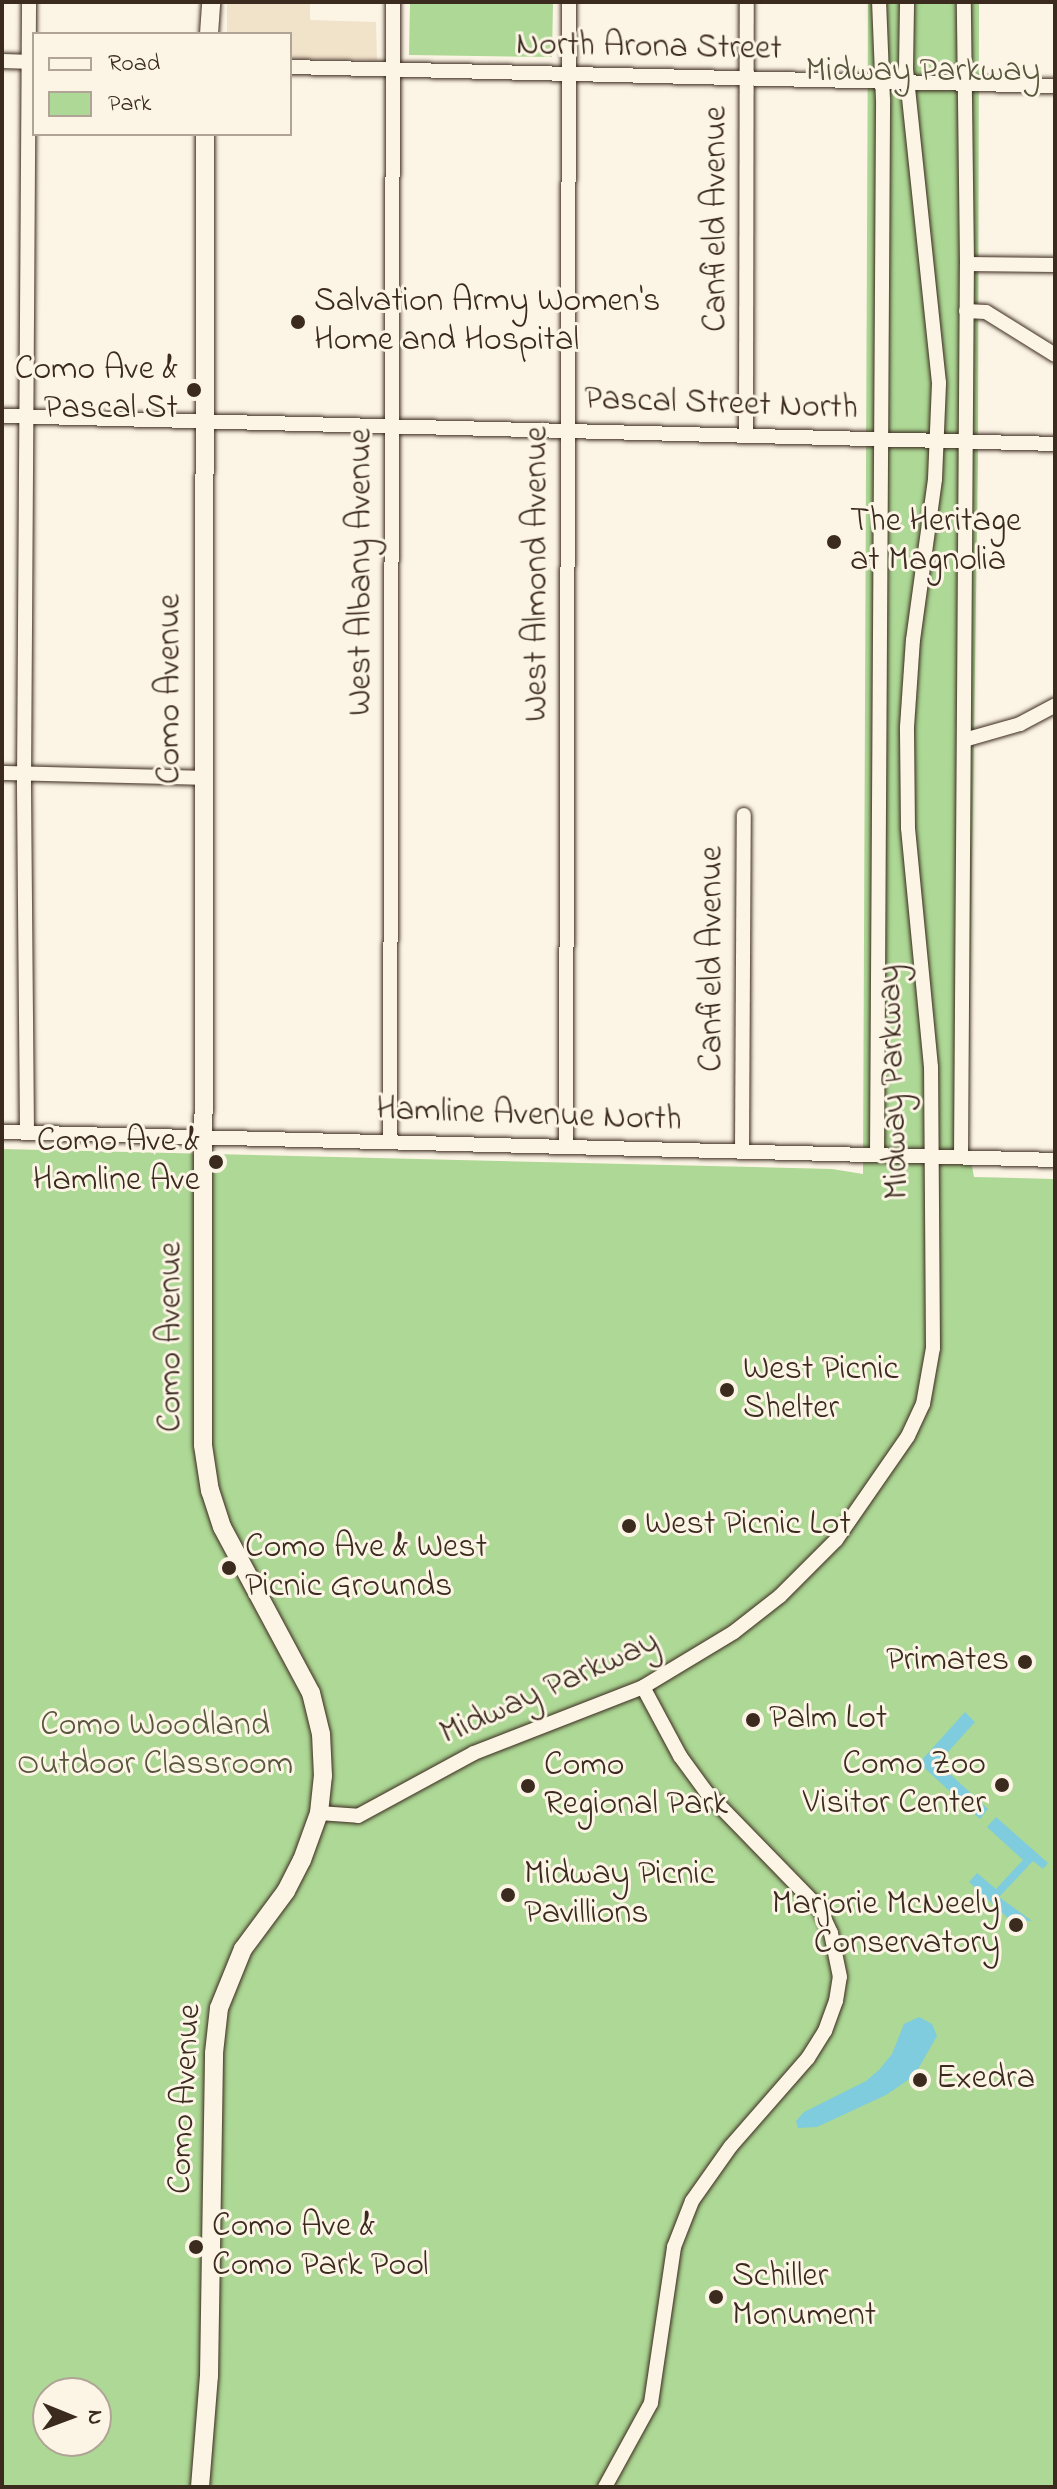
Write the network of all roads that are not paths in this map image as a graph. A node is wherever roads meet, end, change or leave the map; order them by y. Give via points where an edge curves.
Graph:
1 (29, 2) edge
2 (202, 2) edge
3 (211, 2) edge
4 (393, 2) edge
5 (569, 2) edge
6 (747, 2) edge
7 (879, 2) edge
8 (907, 2) edge
9 (964, 2) edge
10 (201, 32) edge
11 (209, 32) edge
12 (2, 61) edge
13 (31, 62) edge
14 (292, 67) edge
15 (393, 69) junction
16 (568, 74) junction
17 (748, 80) junction
18 (908, 84) junction
19 (966, 84) junction
20 (882, 85) junction
21 (1055, 86) edge
22 (205, 136) edge
23 (967, 264) junction
24 (1055, 265) edge
25 (966, 311) junction
26 (1055, 355) edge
27 (2, 416) edge
28 (26, 417) junction
29 (204, 421) junction
30 (392, 425) junction
31 (567, 430) junction
32 (746, 436) junction
33 (882, 440) junction
34 (938, 441) junction
35 (965, 442) junction
36 (1055, 444) edge
37 (1055, 705) edge
38 (964, 740) junction
39 (2, 773) edge
40 (24, 773) junction
41 (203, 778) junction
42 (744, 815) dead end
43 (2, 1132) edge
44 (27, 1132) junction
45 (206, 1135) junction
46 (390, 1142) junction
47 (566, 1147) junction
48 (742, 1152) junction
49 (877, 1155) junction
50 (929, 1156) junction
51 (961, 1157) junction
52 (1055, 1160) edge
53 (643, 1687) junction
54 (319, 1813) junction
55 (200, 2487) edge
56 (605, 2487) edge

1 - 13 street
2 - 10 main road
3 - 11 main road
4 - 15 street, West Albany Avenue
5 - 16 street, West Almond Avenue
6 - 17 street, Canfield Avenue
7 - 20 street
8 - 18 street, Midway Parkway
9 - 19 street
12 - 13 street
13 - 28 street
14 - 15 street, North Arona Street
15 - 16 street, North Arona Street
15 - 30 street, West Albany Avenue
16 - 17 street, North Arona Street
16 - 31 street, West Almond Avenue
17 - 20 street, North Arona Street
17 - 32 street, Canfield Avenue
18 - 19 street, North Arona Street
18 - 20 street, North Arona Street
18 - 34 street, Midway Parkway via 938,356
19 - 21 street, North Arona Street
19 - 23 street
20 - 33 street
22 - 29 main road, Como Avenue
23 - 24 street
23 - 25 street
25 - 26 street via 986,312
25 - 35 street
27 - 28 street, Pascal Street North
28 - 29 street, Pascal Street North
28 - 40 street
29 - 30 street, Pascal Street North
29 - 41 main road, Como Avenue
30 - 31 street, Pascal Street North
30 - 46 street, West Albany Avenue
31 - 32 street, Pascal Street North
31 - 47 street, West Almond Avenue
32 - 33 street, Pascal Street North
33 - 34 street, Pascal Street North
33 - 49 street
34 - 35 street, Pascal Street North
34 - 50 street, Midway Parkway via 913,640 907,742 910,849 930,1038
35 - 36 street, Pascal Street North
35 - 38 street
37 - 38 street via 1020,724
38 - 51 street
39 - 40 street
40 - 41 street
40 - 44 street
41 - 45 main road, Como Avenue
42 - 48 street, Canfield Avenue
43 - 44 street, Hamline Avenue North
44 - 45 street, Hamline Avenue North
45 - 46 street, Hamline Avenue North
45 - 54 main road, Como Avenue via 206,1475 222,1527 311,1693 323,1755
46 - 47 street, Hamline Avenue North
47 - 48 street, Hamline Avenue North
48 - 49 street, Hamline Avenue North
49 - 50 street, Hamline Avenue North
50 - 51 street, Hamline Avenue North
50 - 53 street, Midway Parkway via 933,1348 923,1404 908,1436 836,1540 780,1596 734,1632
51 - 52 street, Hamline Avenue North
53 - 54 street, Midway Parkway via 474,1753 358,1816
53 - 56 street via 707,1793 820,1909 840,1977 825,2031 808,2058 723,2155 692,2201 674,2247 651,2403
54 - 55 main road, Como Avenue via 299,1867 243,1949 219,2008 209,2376

